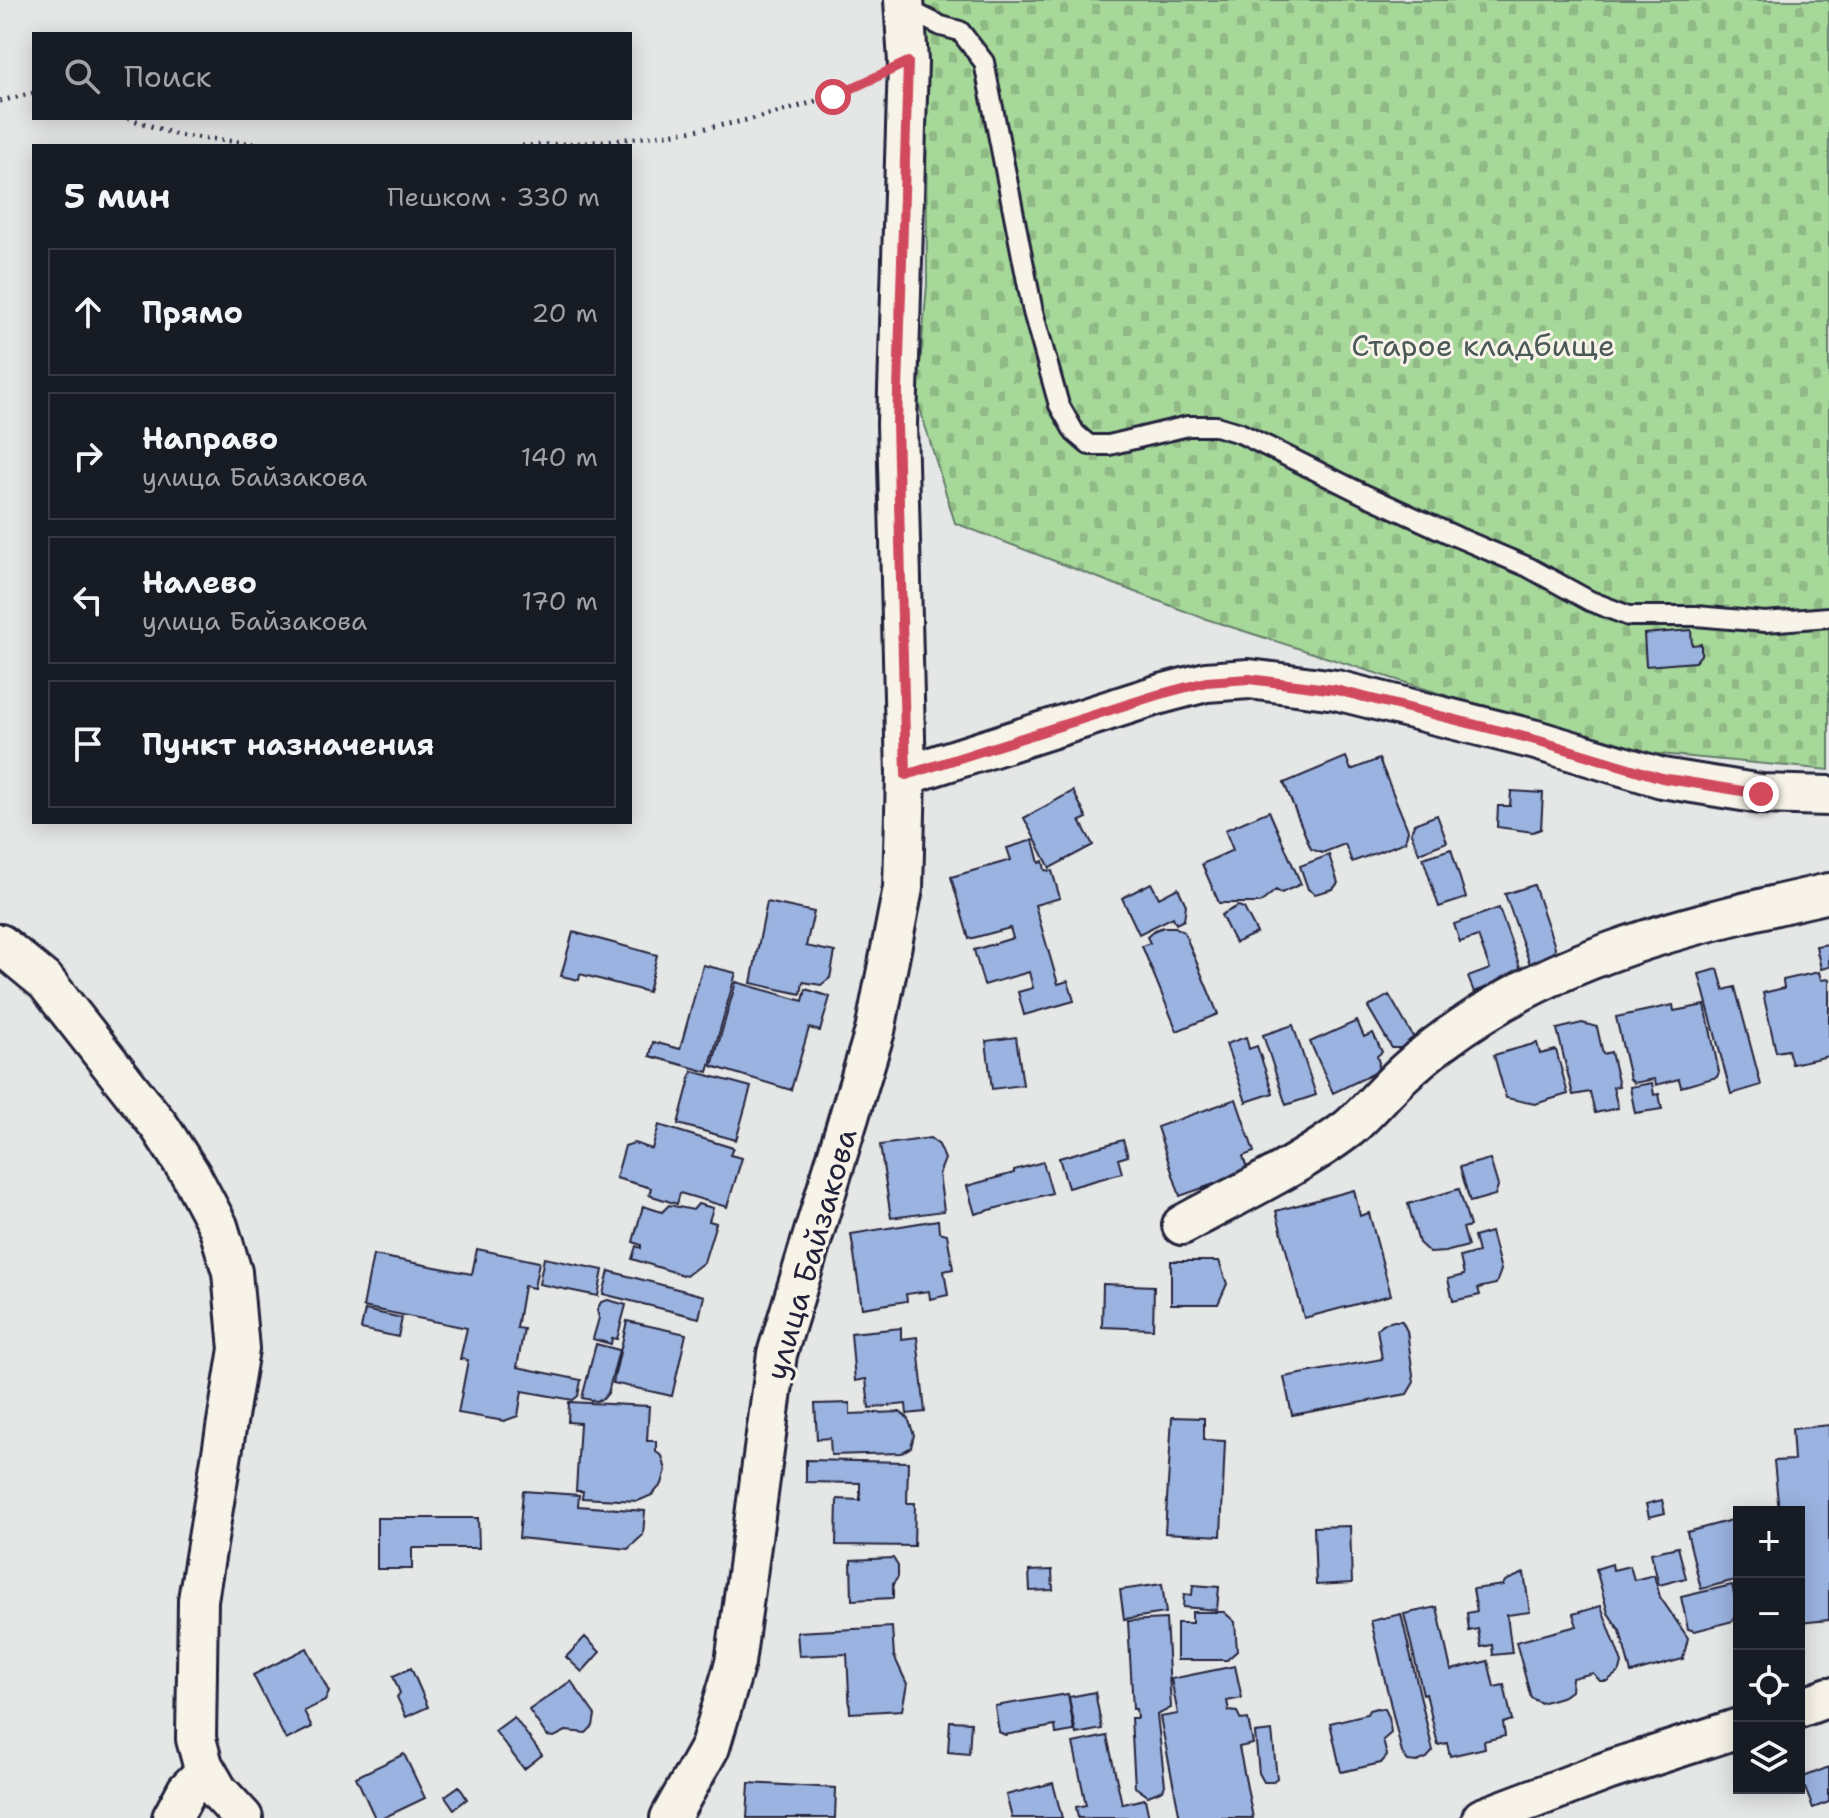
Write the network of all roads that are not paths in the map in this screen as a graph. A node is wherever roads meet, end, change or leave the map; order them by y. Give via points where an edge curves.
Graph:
1 (905, 4) edge
2 (1829, 617) edge
3 (906, 775) junction
4 (1829, 796) edge
5 (1829, 893) edge
6 (0, 944) edge
7 (1182, 1225) dead end
8 (1829, 1697) edge
9 (1805, 1706) edge
10 (1733, 1730) edge
11 (206, 1771) junction
12 (172, 1818) edge
13 (243, 1818) edge
14 (670, 1818) edge
15 (1482, 1818) edge

1 - 2 lane via 960,31 984,62 1033,312 1059,405 1089,445 1188,426 1216,426 1629,616 1765,622
1 - 3 street, улица Байзакова via 908,62 897,424
3 - 4 street via 1157,695 1206,682 1249,679 1336,690 1662,778 1761,794
3 - 14 street, улица Байзакова via 903,888 875,1031 777,1354 735,1663 710,1747
5 - 7 street via 1715,919 1599,955 1526,989 1440,1043 1351,1126 1313,1153
6 - 11 street via 46,982 160,1127 218,1226 232,1272 239,1349 198,1600 196,1739
8 - 9 street
10 - 15 street
11 - 12 street via 187,1790
11 - 13 street

